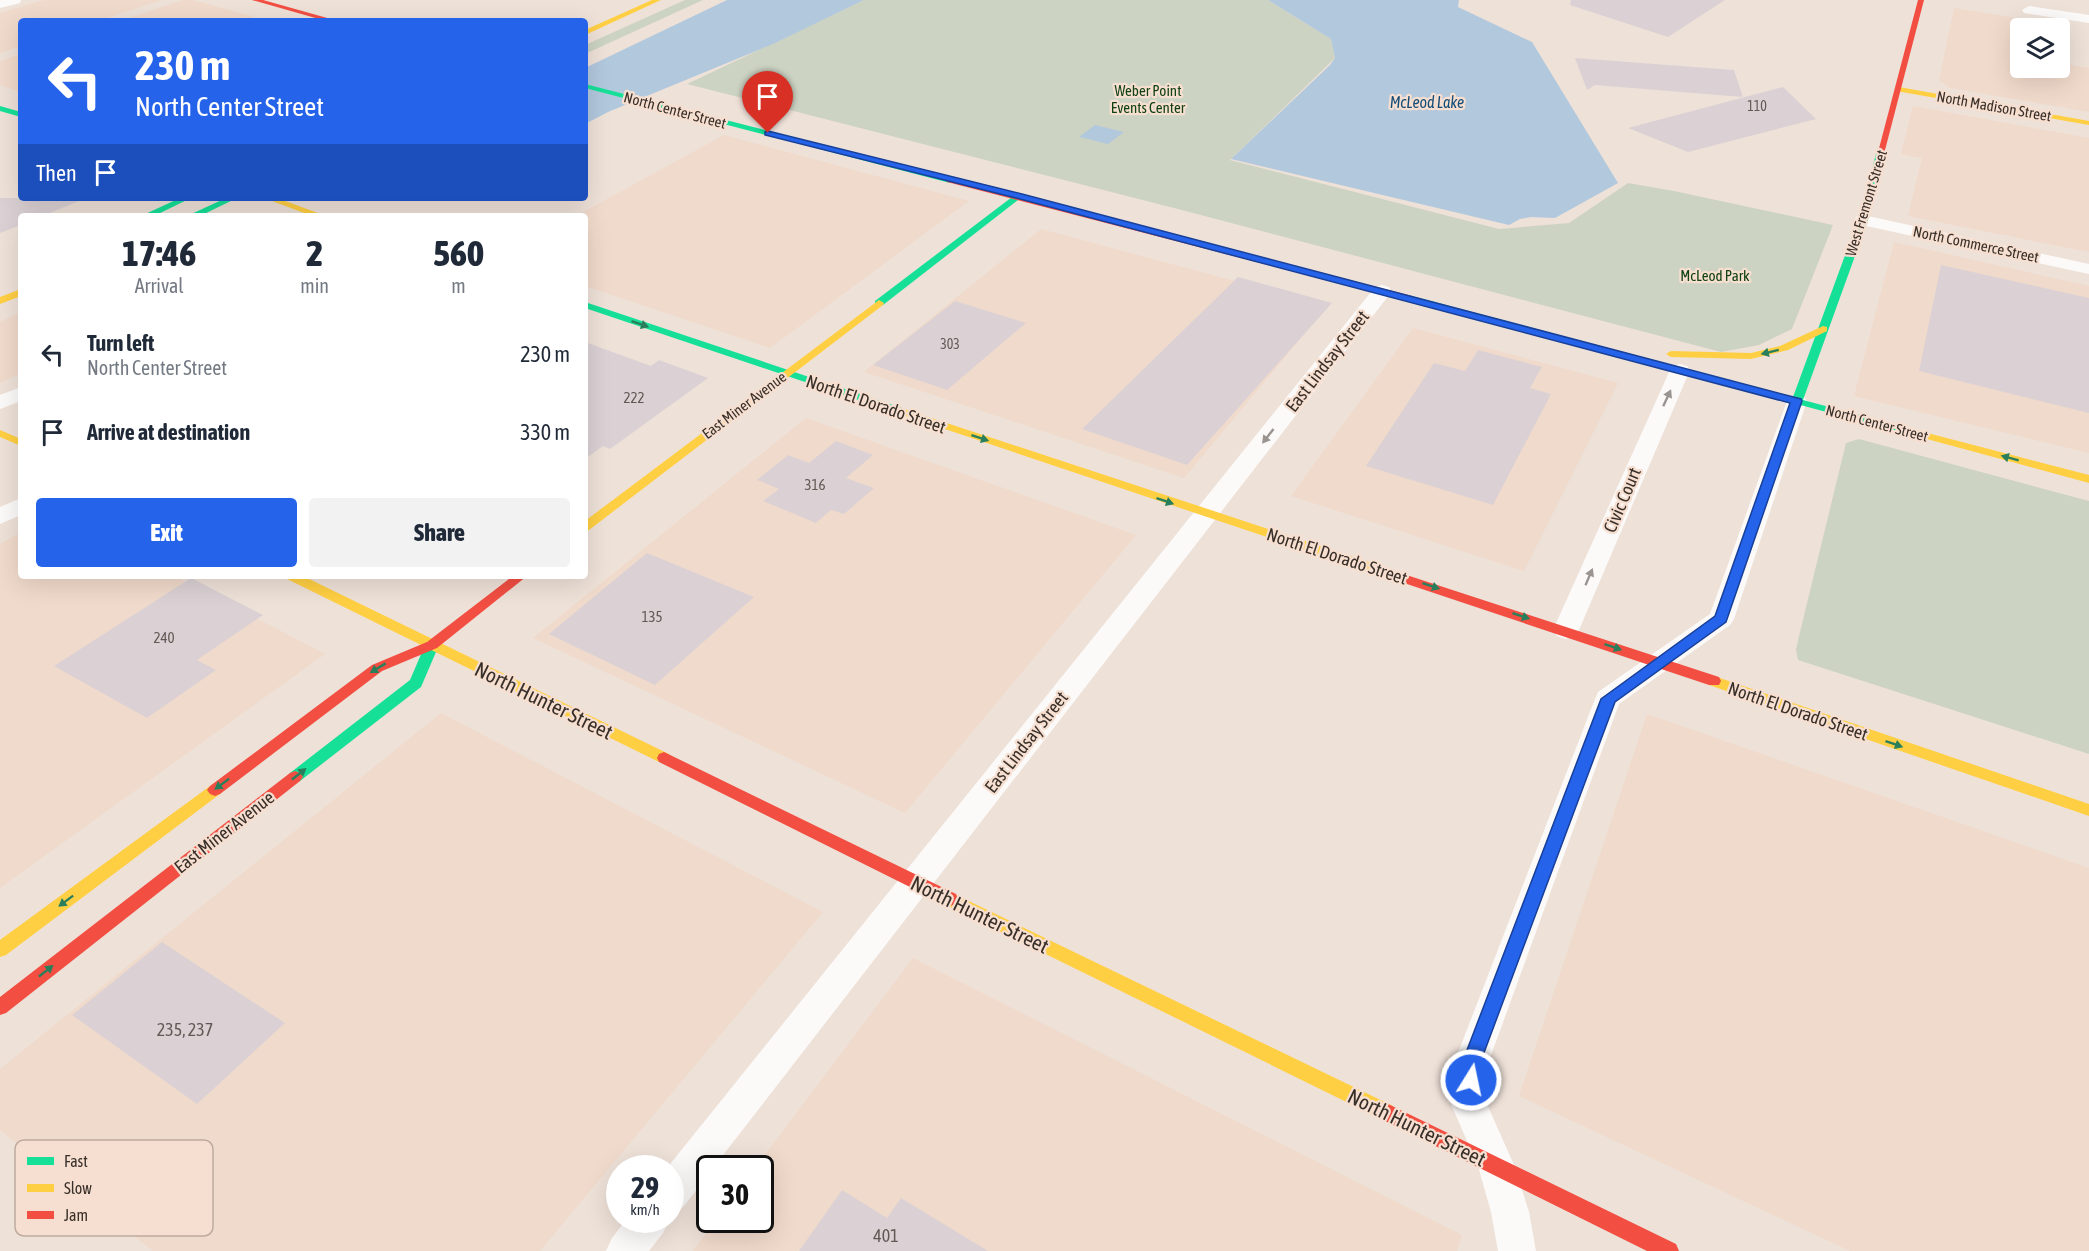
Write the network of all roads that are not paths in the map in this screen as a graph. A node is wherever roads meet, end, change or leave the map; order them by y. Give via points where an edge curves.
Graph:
1 (15, 0) edge
2 (255, 0) edge
3 (636, 0) edge
4 (658, 0) edge
5 (1921, 0) edge
6 (0, 4) edge
7 (2029, 10) dead end
8 (323, 18) edge
9 (2089, 19) edge
10 (588, 20) edge
11 (588, 32) edge
12 (588, 87) edge
13 (1899, 89) junction
14 (2089, 123) edge
15 (1019, 196) junction
16 (180, 201) edge
17 (226, 201) edge
18 (277, 201) edge
19 (153, 213) edge
20 (199, 213) edge
21 (312, 213) edge
22 (1863, 220) junction
23 (2089, 269) edge
24 (1382, 291) junction
25 (18, 293) edge
26 (0, 301) edge
27 (588, 306) edge
28 (1823, 329) junction
29 (1612, 352) junction
30 (1680, 370) junction
31 (786, 373) junction
32 (18, 394) edge
33 (1797, 401) junction
34 (0, 403) edge
35 (0, 433) edge
36 (18, 442) edge
37 (2089, 479) edge
38 (18, 507) edge
39 (1206, 514) junction
40 (0, 517) edge
41 (588, 525) edge
42 (298, 579) edge
43 (517, 579) edge
44 (1566, 630) junction
45 (432, 645) junction
46 (1660, 663) junction
47 (2089, 810) edge
48 (915, 883) junction
49 (0, 950) edge
50 (0, 1007) edge
51 (1496, 1166) junction
52 (684, 1176) edge
53 (640, 1233) edge
54 (625, 1251) edge
55 (1517, 1251) edge
56 (1669, 1251) edge

1 - 6 street
2 - 8 main road
3 - 10 main road
4 - 11 main road
5 - 13 main road, West Fremont Street
7 - 9 street
12 - 15 main road, North Center Street
13 - 14 main road, North Madison Street
13 - 22 main road, West Fremont Street
15 - 24 main road, North Center Street
15 - 31 main road, East Miner Avenue
16 - 19 main road
17 - 20 main road
18 - 21 main road
22 - 23 street, North Commerce Street
22 - 28 main road, West Fremont Street
24 - 29 main road, North Center Street
24 -> 39 street, East Lindsay Street
25 - 26 main road
27 -> 31 main road, North El Dorado Street
28 -> 29 main road via 1784,348 1751,356
28 - 33 main road, West Fremont Street
29 - 30 main road, North Center Street
30 - 33 main road, North Center Street
44 -> 30 street, Civic Court
31 -> 39 main road, North El Dorado Street
31 - 41 main road, East Miner Avenue
32 - 34 street
37 -> 33 main road, North Center Street
33 - 46 street via 1721,619
35 - 36 main road
38 - 40 street
39 -> 44 main road, North El Dorado Street
39 - 48 street, East Lindsay Street
42 - 45 main road, North Hunter Street
43 - 45 main road, East Miner Avenue
44 -> 46 main road, North El Dorado Street
45 - 48 main road, North Hunter Street
45 -> 49 main road, East Miner Avenue via 380,666
50 -> 45 main road, East Miner Avenue via 416,683
46 -> 47 main road, North El Dorado Street
46 - 51 street via 1608,699 1473,1058 1468,1102
48 - 51 main road, North Hunter Street
48 - 52 street, East Lindsay Street
51 - 55 street
51 - 56 main road, North Hunter Street
53 - 54 street

